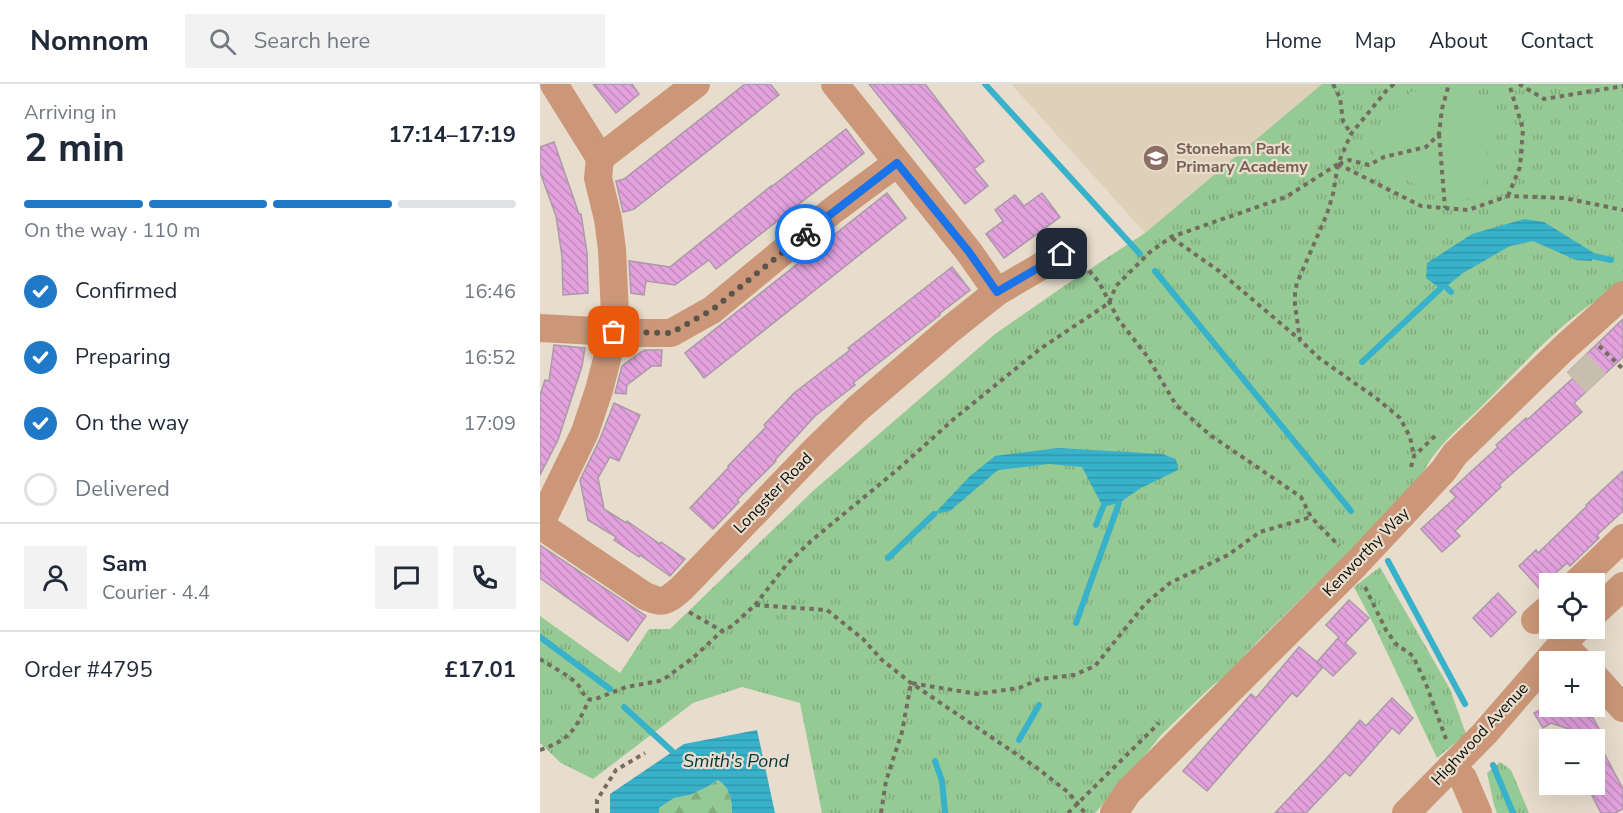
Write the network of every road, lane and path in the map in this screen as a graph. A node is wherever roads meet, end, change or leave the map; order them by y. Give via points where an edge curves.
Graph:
1 (554, 84) edge
2 (696, 84) edge
3 (835, 84) edge
4 (1333, 84) edge
5 (1394, 84) edge
6 (1449, 84) edge
7 (1509, 84) edge
8 (1519, 84) edge
9 (1623, 87) edge
10 (1351, 134) junction
11 (1438, 134) junction
12 (600, 158) junction
13 (897, 163) junction
14 (1338, 164) junction
15 (1508, 196) junction
16 (1445, 208) junction
17 (1623, 210) edge
18 (1171, 237) junction
19 (1062, 254) joint
20 (997, 292) junction
21 (1623, 295) edge
22 (1109, 303) junction
23 (540, 328) edge
24 (614, 332) junction
25 (1300, 340) junction
26 (1575, 347) junction
27 (1623, 369) edge
28 (1414, 456) dead end
29 (1311, 517) junction
30 (1623, 538) edge
31 (1356, 564) junction
32 (1587, 573) edge
33 (1605, 583) edge
34 (1621, 589) edge
35 (1605, 603) edge
36 (755, 605) junction
37 (705, 621) dead end
38 (722, 631) junction
39 (1573, 645) edge
40 (540, 659) edge
41 (911, 684) junction
42 (1605, 688) edge
43 (589, 700) junction
44 (1623, 708) edge
45 (540, 750) edge
46 (645, 753) dead end
47 (1452, 765) junction
48 (597, 813) edge
49 (881, 813) edge
50 (1085, 813) edge
51 (1114, 813) edge
52 (1406, 813) edge
53 (1478, 813) edge

1 - 12 street
2 - 12 street
3 - 13 street
4 - 10 path
5 - 10 path
6 - 11 path
7 - 15 path via 1522,129 1520,167
8 - 9 path via 1544,99
10 - 14 path
11 - 14 path via 1426,147 1384,157 1369,165 1349,160
11 - 16 path
12 - 24 street, Longster Road via 597,178 612,249
13 - 20 street
13 - 24 street via 712,310 671,333
14 - 16 path via 1421,206
14 - 18 path via 1286,197
14 - 25 path via 1327,214 1295,291
15 - 16 path via 1468,210
15 - 17 path via 1564,198
18 - 22 path via 1116,286
18 - 25 path via 1219,271
19 - 20 street, Longster Road
19 - 22 path via 1070,248 1099,282
20 - 24 street, Longster Road via 857,410 681,589 658,602 540,525 585,432
21 - 26 street, Kenworthy Way
22 - 29 path via 1176,405 1210,435 1301,496
22 - 36 path via 1040,349 955,418 811,541
23 - 24 street
25 - 28 path via 1400,418
26 - 27 path
26 - 31 street, Kenworthy Way via 1455,454
29 - 31 path
29 - 41 path via 1260,531 1228,555 1170,584 1145,604 1095,666 1074,675 977,694
30 - 32 street
31 - 47 path via 1386,630 1396,644 1413,656
31 - 51 street, Kenworthy Way via 1128,792
33 - 34 street
34 - 35 street
36 - 38 path
36 - 41 path via 827,610
37 - 38 path
38 - 43 path via 667,677
39 - 47 street, Highwood Avenue
40 - 43 path via 578,684
41 - 49 path
41 - 50 path via 1037,768 1069,793
42 - 44 street
43 - 45 path via 576,728 558,743
46 - 48 path via 616,770 597,800
47 - 52 street, Highwood Avenue
47 - 53 street via 1463,778

